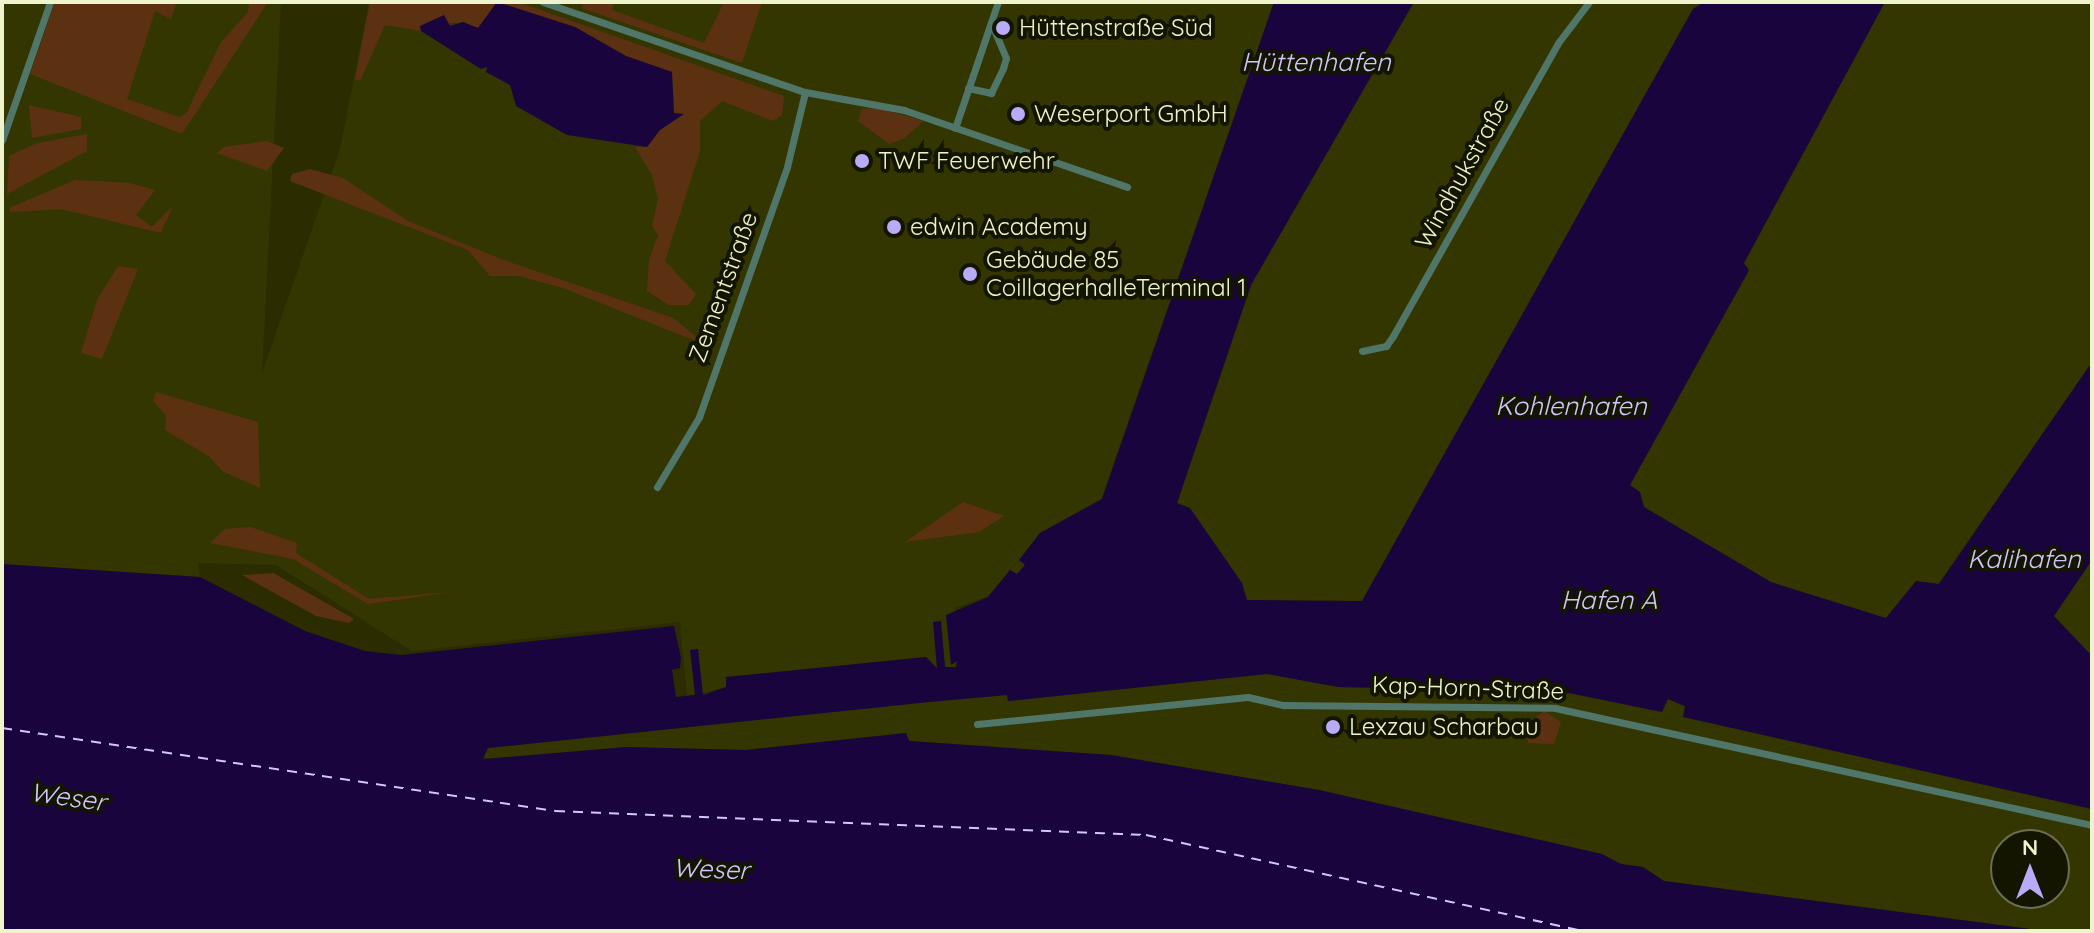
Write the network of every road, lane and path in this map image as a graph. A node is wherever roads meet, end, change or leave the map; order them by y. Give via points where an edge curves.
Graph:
1 (50, 2) edge
2 (543, 2) edge
3 (998, 2) edge
4 (1589, 2) edge
5 (991, 23) junction
6 (968, 88) junction
7 (805, 92) junction
8 (955, 128) junction
9 (2, 140) edge
10 (1127, 187) dead end
11 (1362, 351) dead end
12 (657, 487) dead end
13 (977, 724) dead end
14 (2092, 825) edge

1 - 9 street
2 - 7 street
3 - 5 street
4 - 11 street, Windhukstraße via 1558,43 1393,336 1386,346
5 - 6 street
5 - 6 street via 1006,58 991,93
6 - 8 street
7 - 8 street via 904,110
7 - 12 street, Zementstraße via 787,167 699,417
8 - 10 street
13 - 14 street, Kap-Horn-Straße via 1248,697 1284,705 1555,708

